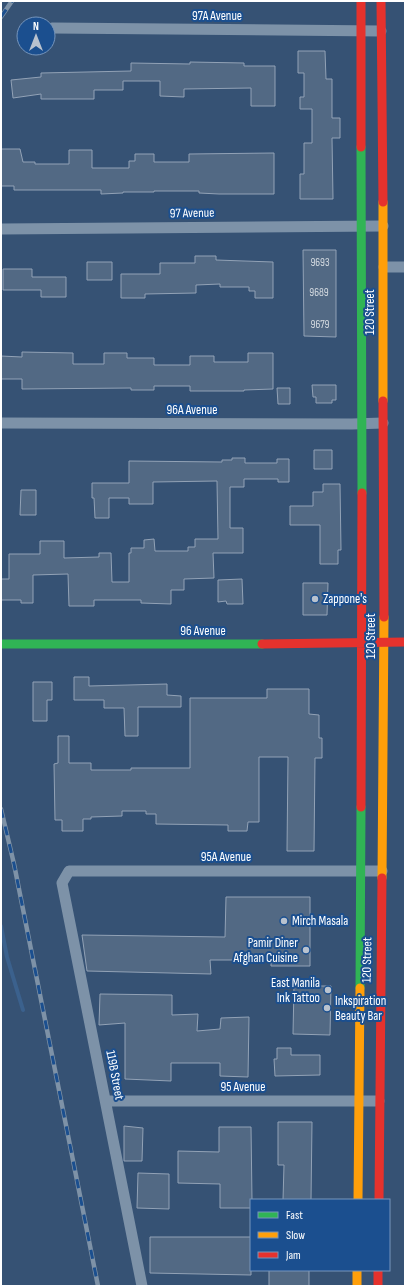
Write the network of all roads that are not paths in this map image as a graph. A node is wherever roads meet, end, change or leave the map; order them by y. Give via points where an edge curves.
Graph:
1 (361, 1) edge
2 (381, 1) edge
3 (56, 28) edge
4 (361, 30) junction
5 (381, 31) junction
6 (361, 226) junction
7 (383, 226) junction
8 (1, 229) edge
9 (384, 267) junction
10 (405, 267) edge
11 (383, 422) junction
12 (1, 423) edge
13 (362, 423) junction
14 (362, 642) junction
15 (384, 642) junction
16 (405, 642) edge
17 (1, 644) edge
18 (69, 871) joint
19 (382, 871) junction
20 (360, 872) junction
21 (359, 1100) junction
22 (106, 1101) junction
23 (380, 1101) junction
24 (358, 1199) edge
25 (379, 1199) edge
26 (357, 1271) edge
27 (378, 1271) edge
28 (142, 1286) edge
29 (357, 1286) edge
30 (378, 1286) edge

1 - 4 main road, 120 Street
2 - 5 main road, 120 Street
3 - 4 street, 97A Avenue
4 - 5 street, 97A Avenue
4 - 6 main road, 120 Street
5 - 7 main road, 120 Street
6 - 7 street, 97 Avenue
6 - 8 street, 97 Avenue
6 - 13 main road, 120 Street
7 - 9 main road, 120 Street
9 - 10 street
9 - 11 main road, 120 Street
11 - 13 street, 96A Avenue
11 - 15 main road, 120 Street
12 - 13 street, 96A Avenue
13 - 14 main road, 120 Street
14 - 15 main road, 96 Avenue
14 - 17 main road, 96 Avenue
14 - 20 main road, 120 Street
15 - 16 main road, 96 Avenue
15 - 19 main road, 120 Street
18 - 20 street, 95A Avenue
18 - 22 street, 119B Street via 62,883
19 - 20 street, 95A Avenue
19 - 23 main road, 120 Street
20 - 21 main road, 120 Street
21 - 22 street, 95 Avenue
21 - 23 street, 95 Avenue
21 - 24 main road, 120 Street
22 - 28 street, 119B Street
23 - 25 main road, 120 Street
26 - 29 main road
27 - 30 main road

